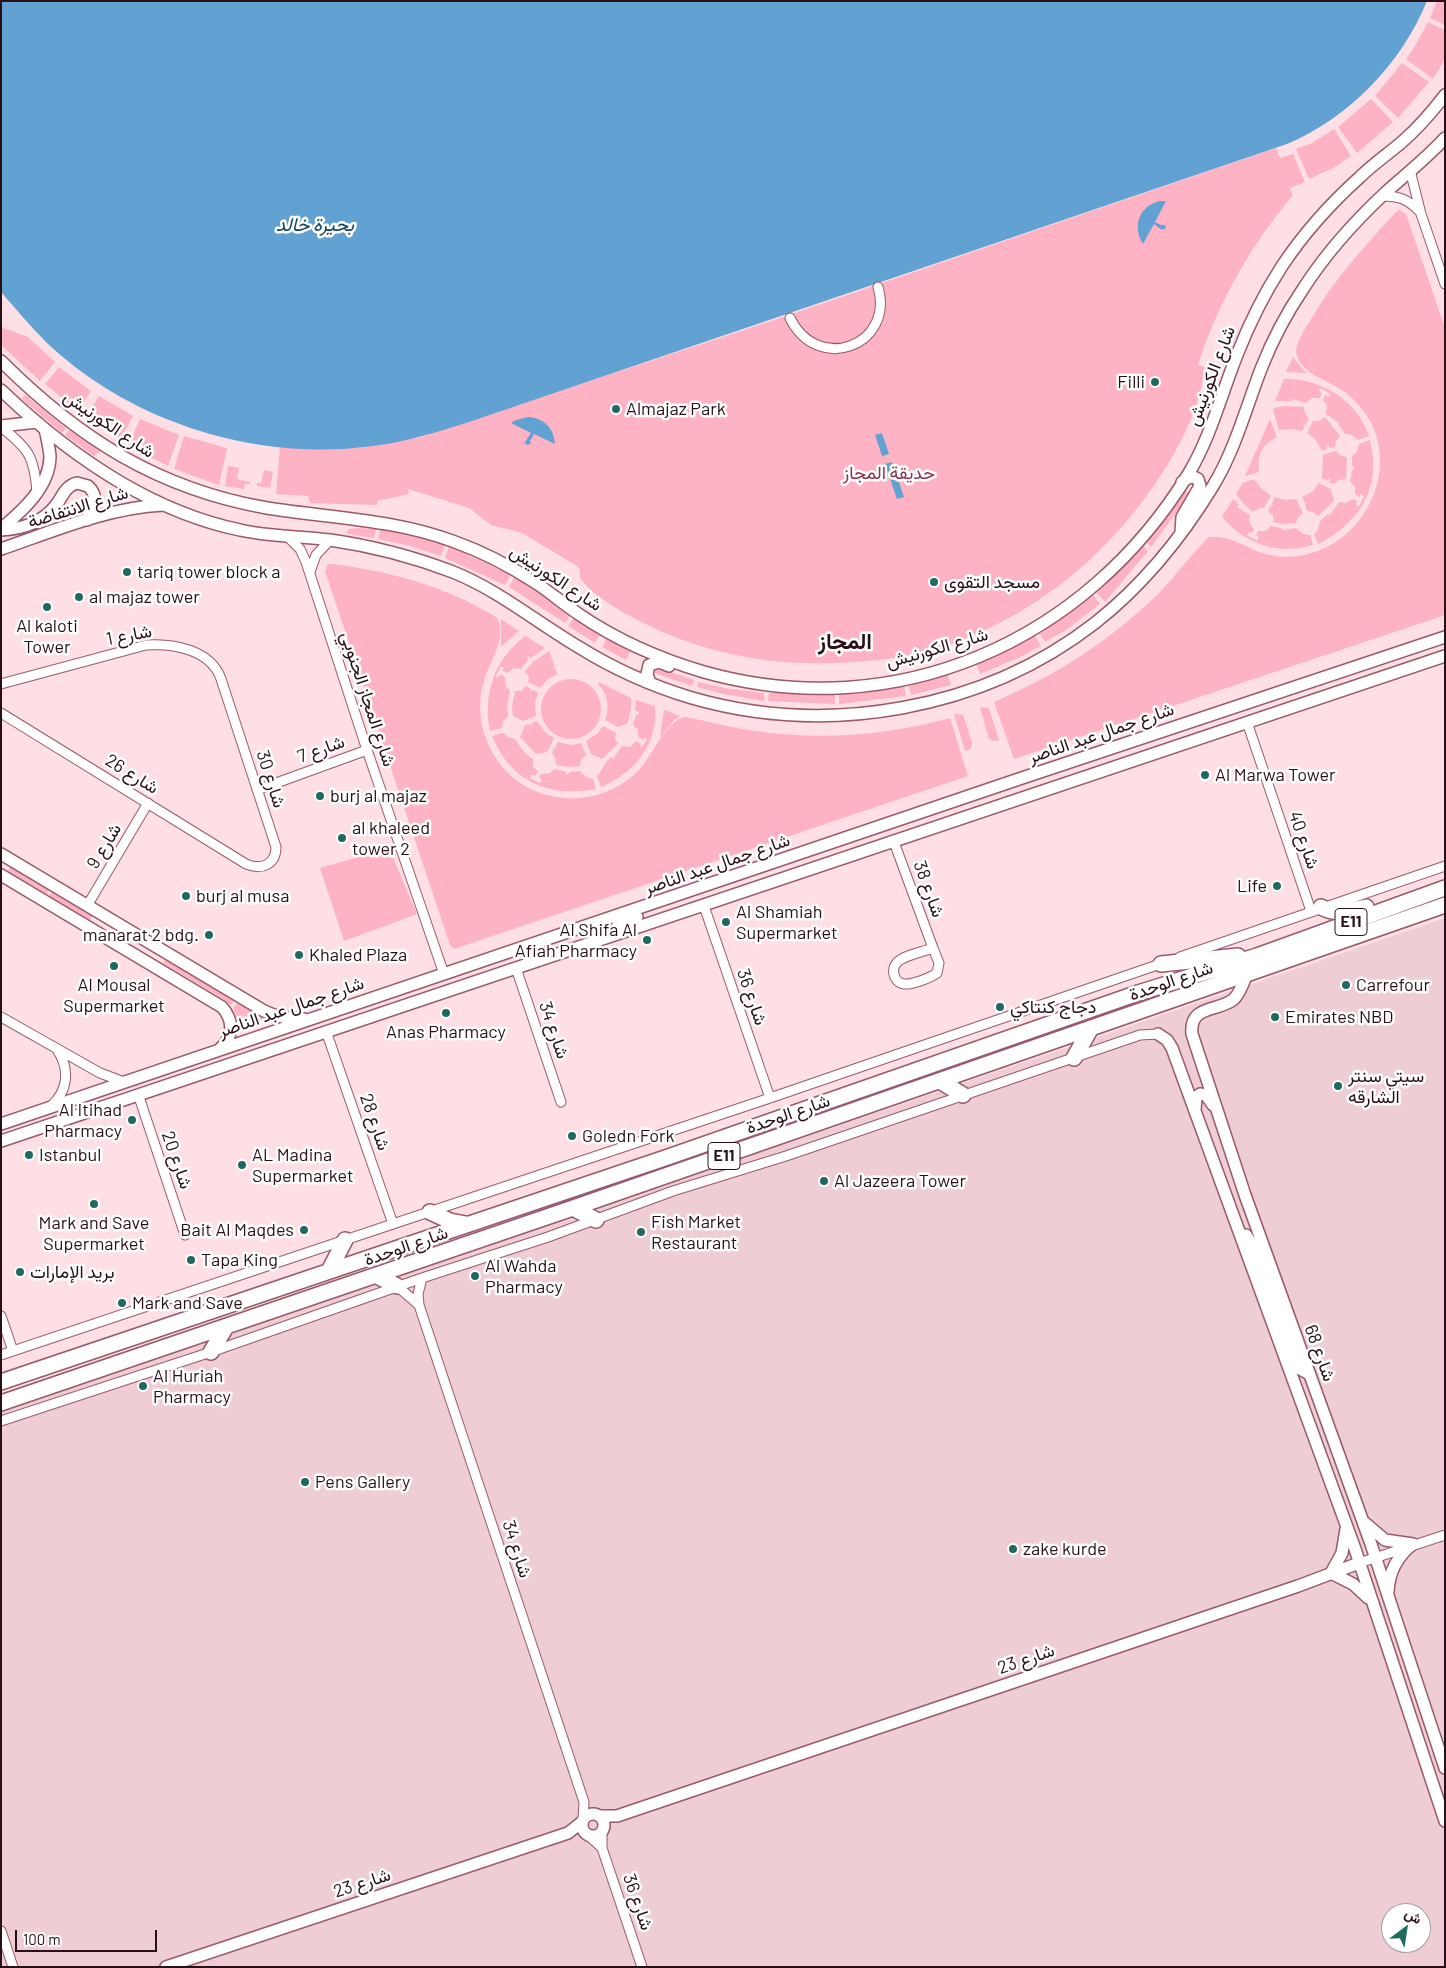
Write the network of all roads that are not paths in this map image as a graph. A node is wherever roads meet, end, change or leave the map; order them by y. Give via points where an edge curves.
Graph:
1 (1445, 95) edge
2 (1445, 138) edge
3 (1441, 145) edge
4 (1410, 170) junction
5 (1382, 196) junction
6 (1422, 214) junction
7 (1445, 284) edge
8 (878, 287) dead end
9 (790, 318) dead end
10 (1, 360) edge
11 (1, 390) edge
12 (41, 426) junction
13 (1, 427) edge
14 (1182, 482) junction
15 (37, 492) junction
16 (165, 505) junction
17 (87, 520) junction
18 (1, 529) edge
19 (1182, 532) junction
20 (288, 537) junction
21 (330, 540) junction
22 (1, 549) edge
23 (310, 575) junction
24 (1445, 637) edge
25 (1390, 655) junction
26 (1445, 656) edge
27 (701, 671) junction
28 (221, 679) joint
29 (650, 683) junction
30 (1, 684) edge
31 (1348, 689) junction
32 (1, 713) edge
33 (1247, 722) junction
34 (367, 750) junction
35 (258, 790) junction
36 (148, 803) junction
37 (894, 842) junction
38 (1, 854) edge
39 (246, 864) joint
40 (1445, 866) edge
41 (1, 875) edge
42 (1445, 888) edge
43 (655, 903) junction
44 (1395, 905) junction
45 (1445, 905) edge
46 (87, 906) junction
47 (704, 906) junction
48 (1316, 909) junction
49 (98, 933) junction
50 (617, 934) junction
51 (549, 939) junction
52 (158, 948) junction
53 (933, 948) junction
54 (1257, 956) junction
55 (1161, 964) junction
56 (516, 968) junction
57 (444, 974) junction
58 (1248, 974) junction
59 (1, 1017) edge
60 (310, 1019) junction
61 (1091, 1028) junction
62 (326, 1030) junction
63 (1158, 1034) joint
64 (220, 1049) junction
65 (58, 1051) junction
66 (1074, 1058) junction
67 (940, 1081) junction
68 (125, 1082) junction
69 (138, 1094) junction
70 (963, 1095) junction
71 (770, 1098) junction
72 (561, 1102) dead end
73 (51, 1106) junction
74 (1218, 1112) junction
75 (1196, 1115) junction
76 (1, 1124) edge
77 (1, 1141) edge
78 (573, 1208) junction
79 (430, 1212) junction
80 (596, 1220) junction
81 (392, 1224) junction
82 (470, 1224) junction
83 (1239, 1229) junction
84 (185, 1235) dead end
85 (345, 1240) junction
86 (329, 1271) junction
87 (377, 1276) junction
88 (422, 1278) junction
89 (397, 1286) junction
90 (419, 1305) junction
91 (1, 1316) edge
92 (226, 1327) junction
93 (13, 1351) junction
94 (211, 1352) junction
95 (1, 1355) edge
96 (1309, 1374) junction
97 (1, 1382) edge
98 (1, 1403) edge
99 (1, 1421) edge
100 (1362, 1520) junction
101 (1346, 1525) junction
102 (1445, 1535) edge
103 (1412, 1544) junction
104 (1375, 1558) junction
105 (1358, 1563) junction
106 (1331, 1573) junction
107 (1388, 1596) junction
108 (1371, 1601) junction
109 (1445, 1768) edge
110 (617, 1816) junction
111 (589, 1817) junction
112 (1445, 1821) edge
113 (603, 1830) junction
114 (568, 1833) junction
115 (588, 1835) junction
116 (602, 1848) junction
117 (1, 1931) edge
118 (13, 1967) edge
119 (166, 1967) edge
120 (642, 1967) edge

1 - 14 street, شارع الكورنيش via 1400,143 1343,192 1281,268 1246,332 1212,426
2 - 3 street
3 - 4 street
4 - 5 street
4 - 6 street
5 - 6 street via 1407,200
5 - 19 street via 1332,248 1292,306 1262,368 1222,471
6 - 7 street
8 - 9 street via 880,306 877,321 864,338 849,346 833,349 812,344 800,334
10 - 27 street, شارع الكورنيش via 33,391 89,435 131,462 174,483 245,504 380,522 442,537 481,552 518,572 623,640
11 - 12 street
12 - 13 street
12 - 15 street, شارع الانتفاضة via 49,448 49,463
12 - 16 street via 113,477
13 - 15 street via 28,453 34,465
14 - 19 street via 1195,477 1200,486 1182,517
14 - 27 street, شارع الكورنيش via 1133,546 1087,592 1045,623 1000,649 910,678 846,686 764,684
15 - 18 street, شارع الانتفاضة
16 - 17 street, شارع الانتفاضة via 138,506
16 - 20 street via 220,526
17 - 18 street via 95,504 95,496 88,486 77,483 66,488 55,507 42,518 26,526
17 - 22 street, شارع الانتفاضة
19 - 29 street via 1131,590 1076,637 1006,675 933,701 856,714 785,714 715,704
20 - 21 street
20 - 23 street, شارع المجاز الجنوبي via 303,556
21 - 23 street via 316,555
21 - 29 street via 400,555 461,576 500,595 580,648
23 - 34 street, شارع المجاز الجنوبي
24 - 25 street, شارع جمال عبد الناصر
25 - 31 street via 1394,660 1392,665 1354,680
25 - 43 street, شارع جمال عبد الناصر
26 - 31 street, شارع جمال عبد الناصر
27 - 29 street via 689,673 655,662 647,669
28 - 30 street, شارع 1 via 214,665 200,654 153,644
28 - 35 street, شارع 30
31 - 33 street, شارع جمال عبد الناصر
32 - 36 street, شارع 26
33 - 37 street, شارع جمال عبد الناصر
33 - 48 street, شارع 40
34 - 35 street, شارع 7
34 - 57 street, شارع المجاز الجنوبي
35 - 39 street, شارع 30 via 276,853 271,862 262,867
36 - 39 street, شارع 26
36 - 46 street, شارع 9
37 - 47 street, شارع جمال عبد الناصر
37 - 53 street, شارع 38
38 - 46 street
40 - 48 street
41 - 49 street
42 - 44 highway, شارع الوحدة / E11
43 - 50 street via 650,911 618,925
43 - 51 street, شارع جمال عبد الناصر
44 - 48 highway via 1342,912
44 - 54 highway, شارع الوحدة / E11
45 - 58 highway, شارع الوحدة / E11
46 - 52 street
47 - 50 street, شارع جمال عبد الناصر
47 - 71 street, شارع 36
48 - 55 street
49 - 52 street via 113,933 147,954
49 - 64 street via 222,1007 229,1018 231,1031 226,1044
50 - 56 street, شارع جمال عبد الناصر
51 - 56 street via 550,948 518,960
51 - 57 street, شارع جمال عبد الناصر
52 - 60 street via 272,1015
53 - 53 street, شارع 38 via 895,964 893,970 897,981 909,984 937,973 939,963
54 - 55 highway via 1225,956
54 - 82 highway, شارع الوحدة / E11 via 1138,993
55 - 71 street
56 - 62 street, شارع جمال عبد الناصر
56 - 72 street, شارع 34
57 - 60 street, شارع جمال عبد الناصر
58 - 61 highway, شارع الوحدة / E11
58 - 74 street, شارع 68 via 1236,997 1204,1010 1193,1023 1192,1034
59 - 65 street
60 - 64 street, شارع جمال عبد الناصر
61 - 66 highway
61 - 67 highway, شارع الوحدة / E11
62 - 69 street, شارع جمال عبد الناصر
62 - 81 street, شارع 28
63 - 66 street via 1140,1035
63 - 75 street, شارع 68 via 1172,1048
64 - 68 street, شارع جمال عبد الناصر
65 - 68 street
65 - 73 street via 65,1064 66,1078 63,1092
66 - 70 street
67 - 70 highway
67 - 78 highway, شارع الوحدة / E11
68 - 73 street, شارع جمال عبد الناصر
69 - 77 street, شارع جمال عبد الناصر
69 - 84 street, شارع 20
70 - 80 street via 673,1191
71 - 79 street
73 - 76 street, شارع جمال عبد الناصر
74 - 75 street via 1206,1095 1200,1094 1195,1101
74 - 96 street, شارع 68
75 - 83 street, شارع 68
78 - 80 highway
78 - 87 highway, شارع الوحدة / E11
79 - 81 street
79 - 82 highway via 450,1221
80 - 88 street
81 - 85 street
82 - 86 highway, شارع الوحدة / E11
83 - 96 street via 1254,1247 1293,1359 1300,1369
83 - 101 street, شارع 68
85 - 86 highway
85 - 93 street
86 - 97 highway, شارع الوحدة / E11
87 - 89 highway
87 - 92 highway, شارع الوحدة / E11
88 - 89 street
88 - 90 street, شارع 34
89 - 90 street
89 - 94 street
90 - 111 street, شارع 34
91 - 93 street
92 - 94 highway
92 - 98 highway, شارع الوحدة / E11
93 - 95 street
94 - 99 street
96 - 100 street, شارع 68
100 - 103 street via 1386,1540
100 - 104 street, شارع 68
101 - 105 street, شارع 68
101 - 106 street via 1342,1553
102 - 103 street, شارع 23
103 - 104 street, شارع 23
103 - 107 street via 1394,1565
104 - 105 street, شارع 23
104 - 107 street, شارع 68
105 - 106 street, شارع 23
105 - 108 street, شارع 68
106 - 108 street via 1354,1584
106 - 110 street, شارع 23
107 - 109 street, شارع 68
108 - 112 street, شارع 68
110 - 111 street, شارع 23
110 - 113 street, شارع 23
111 - 113 street via 604,1822
111 - 114 street, شارع 23
111 - 115 street via 581,1826
113 - 115 street via 596,1835
113 - 116 street, شارع 36
114 - 115 street, شارع 23
114 - 119 street, شارع 23
115 - 116 street, شارع 36
116 - 120 street, شارع 36
117 - 118 street

